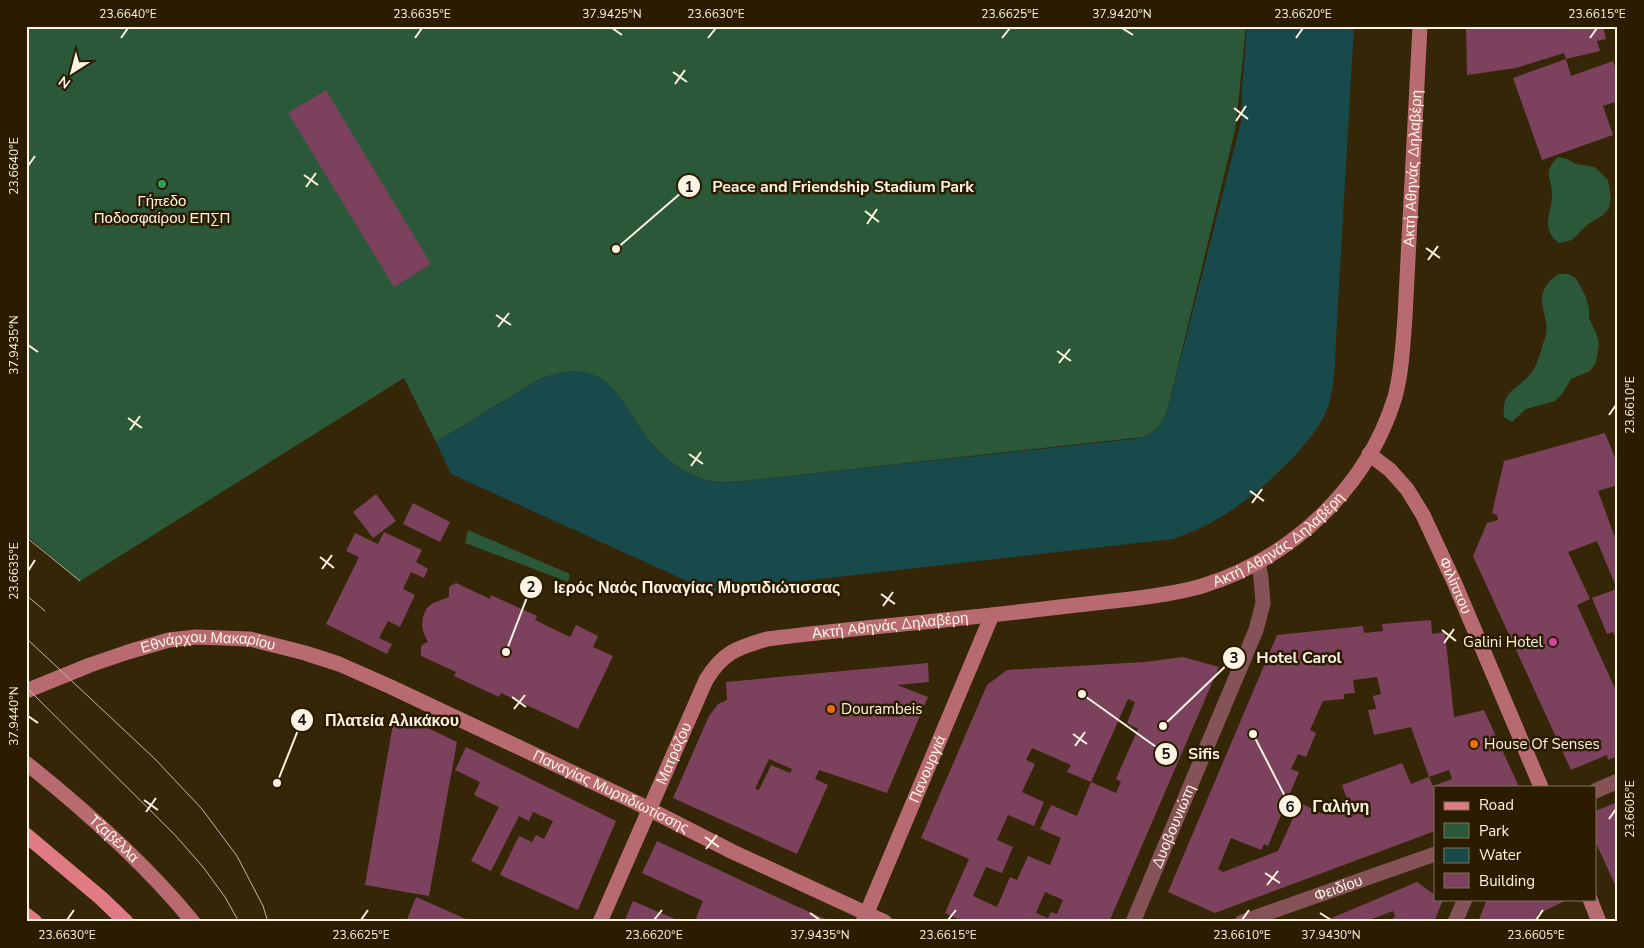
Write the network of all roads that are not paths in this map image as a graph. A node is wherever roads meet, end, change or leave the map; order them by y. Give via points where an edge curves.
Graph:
1 (1420, 26) edge
2 (1369, 454) junction
3 (1258, 562) junction
4 (992, 616) junction
5 (735, 650) joint
6 (391, 687) joint
7 (26, 691) edge
8 (26, 764) edge
9 (1618, 781) edge
10 (1541, 786) edge
11 (1596, 791) edge
12 (648, 809) junction
13 (26, 835) edge
14 (1434, 854) edge
15 (1465, 900) edge
16 (1590, 900) edge
17 (26, 915) edge
18 (865, 918) edge
19 (35, 922) edge
20 (126, 922) edge
21 (193, 922) edge
22 (600, 922) edge
23 (885, 922) edge
24 (1133, 922) edge
25 (1242, 922) edge
26 (1456, 922) edge
27 (1599, 922) edge

1 - 2 street, Ακτή Αθηνάς Δηλαβέρη via 1401,365 1388,417
2 - 3 street, Ακτή Αθηνάς Δηλαβέρη via 1353,479 1322,515 1286,545
2 - 10 street, Φιλίππου via 1407,489 1423,516
3 - 4 street, Ακτή Αθηνάς Δηλαβέρη via 1222,579 1177,592
3 - 24 street, Δυοβουνιώτη via 1263,603 1256,630
4 - 5 street, Ακτή Αθηνάς Δηλαβέρη via 767,639
4 - 18 street, Πανουργιά
5 - 12 street, Ματρόζου via 715,665 706,680
6 - 7 street, Εθνάρχου Μακαρίου via 305,652 250,639 196,637 169,640 128,652
6 - 12 street, Παναγίας Μυρτιδιωτίσσης
8 - 21 street, Τζαβέλλα via 93,820
9 - 11 street
12 - 18 street, Παναγίας Μυρτιδιωτίσσης
12 - 22 street, Ματρόζου
13 - 20 main road
14 - 25 street, Φειδίου
15 - 26 street
16 - 27 street
17 - 19 main road
18 - 23 street, Παναγίας Μυρτιδιωτίσσης

